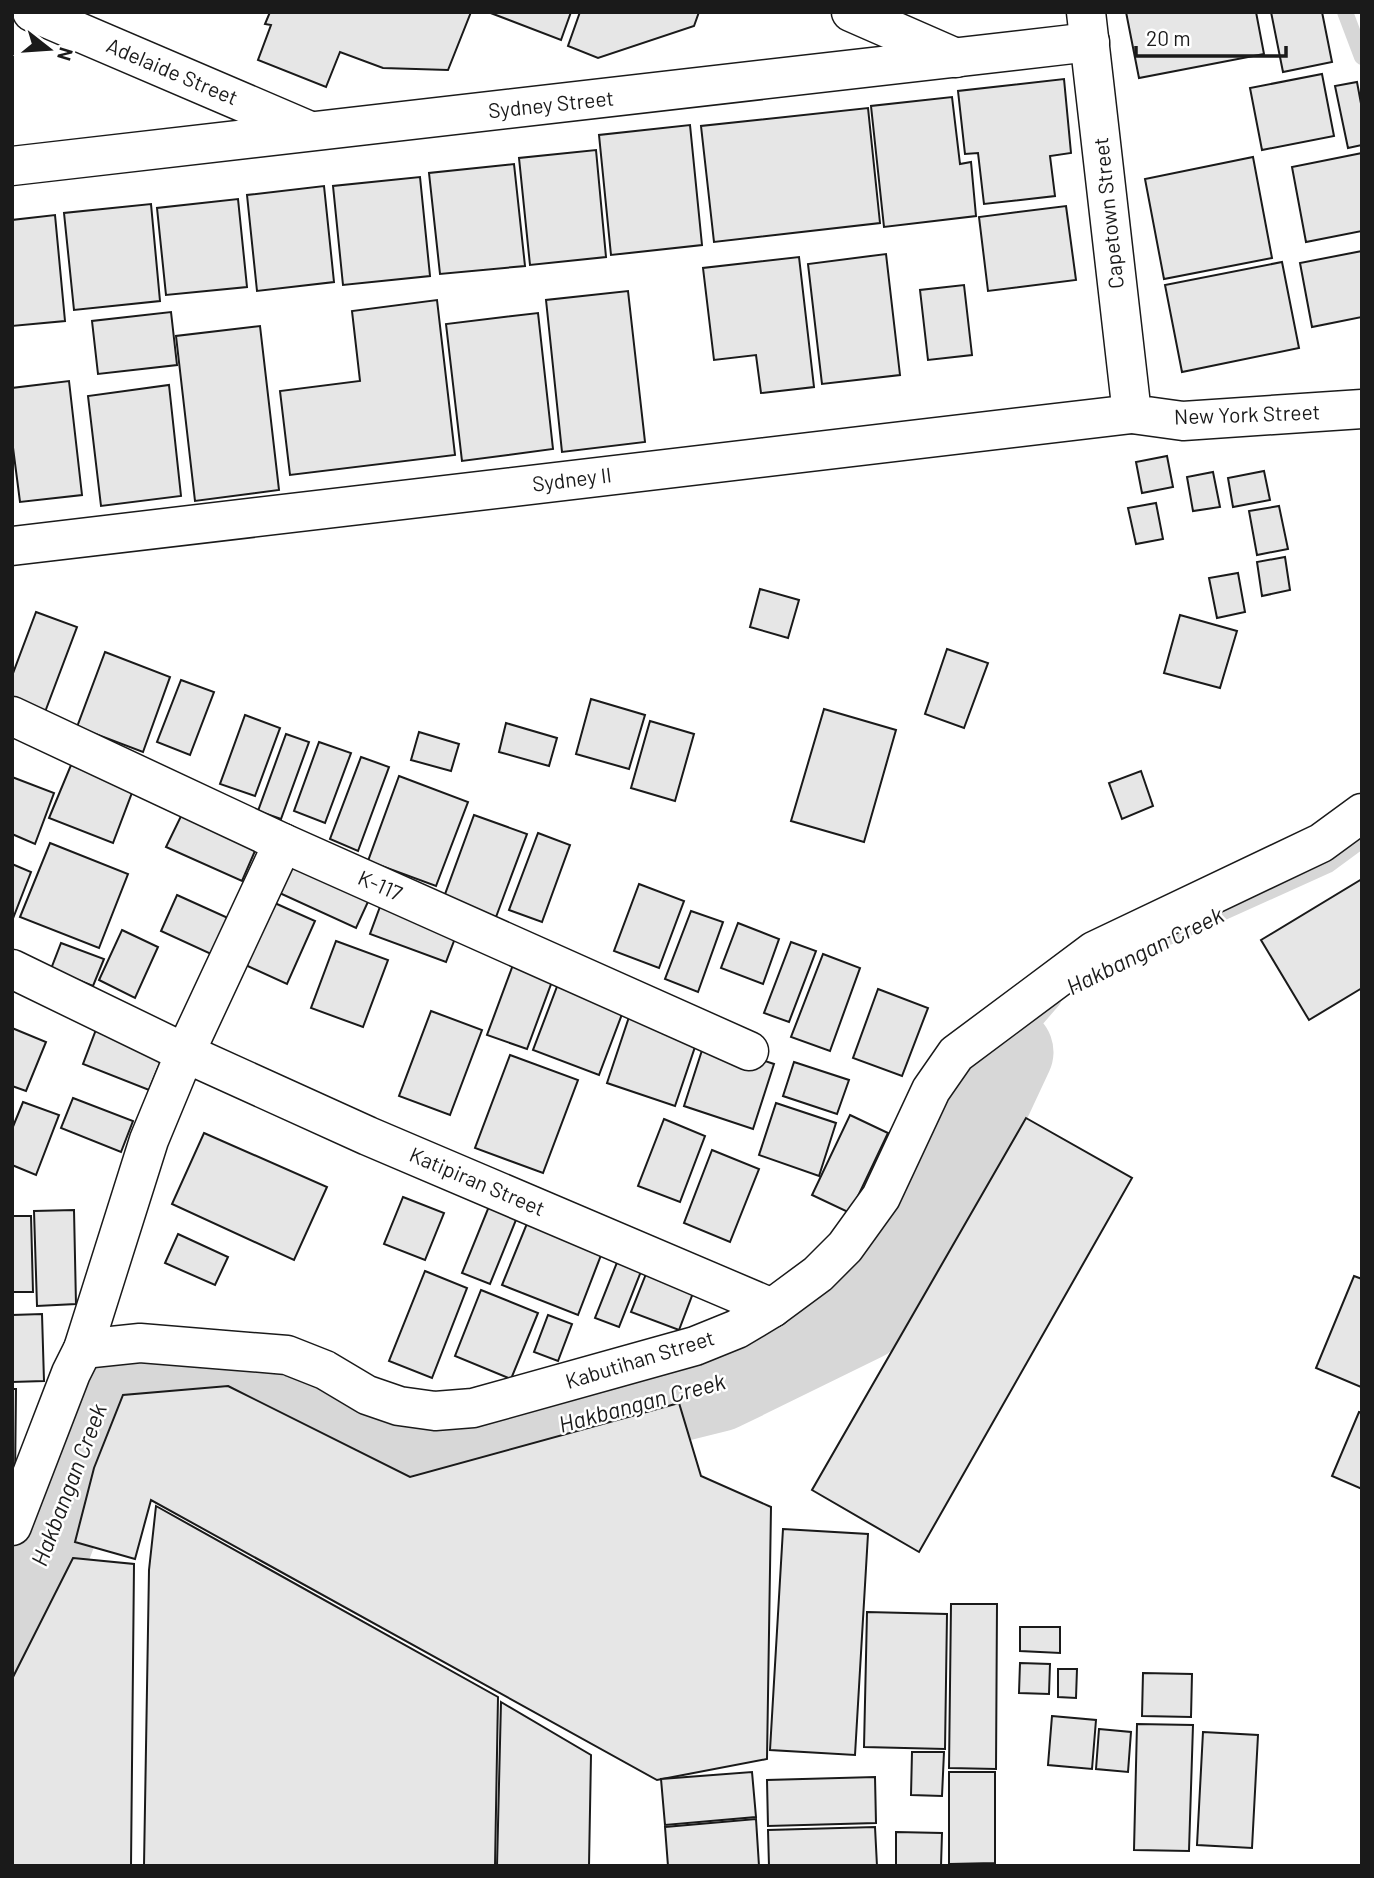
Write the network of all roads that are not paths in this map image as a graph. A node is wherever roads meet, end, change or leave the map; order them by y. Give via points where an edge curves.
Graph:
1 (32, 12) edge
2 (851, 12) edge
3 (1088, 27) edge
4 (958, 59) junction
5 (312, 132) junction
6 (12, 166) edge
7 (1362, 409) edge
8 (1132, 415) junction
9 (12, 546) edge
10 (12, 716) edge
11 (1362, 813) edge
12 (283, 843) junction
13 (12, 969) edge
14 (749, 1051) dead end
15 (185, 1053) junction
16 (772, 1308) junction
17 (83, 1349) junction
18 (12, 1526) edge

1 - 5 street, Adelaide Street
2 - 4 street
3 - 4 street, Sydney Street
3 - 8 street, Capetown Street
4 - 5 street, Sydney Street
5 - 6 street, Sydney Street
7 - 8 street, New York Street via 1183,421
8 - 9 street, Sydney II
10 - 12 street, K-117
11 - 16 street, Kabutihan Street via 1321,843 1094,951 956,1054 931,1090 881,1197 867,1217 818,1274
12 - 14 street, K-117
12 - 15 street
13 - 15 street, Katipiran Street
15 - 16 street, Katipiran Street
15 - 17 street via 149,1140
16 - 17 street, Kabutihan Street via 695,1346 474,1408 435,1411 367,1395 325,1370 287,1355 140,1343
17 - 18 street

